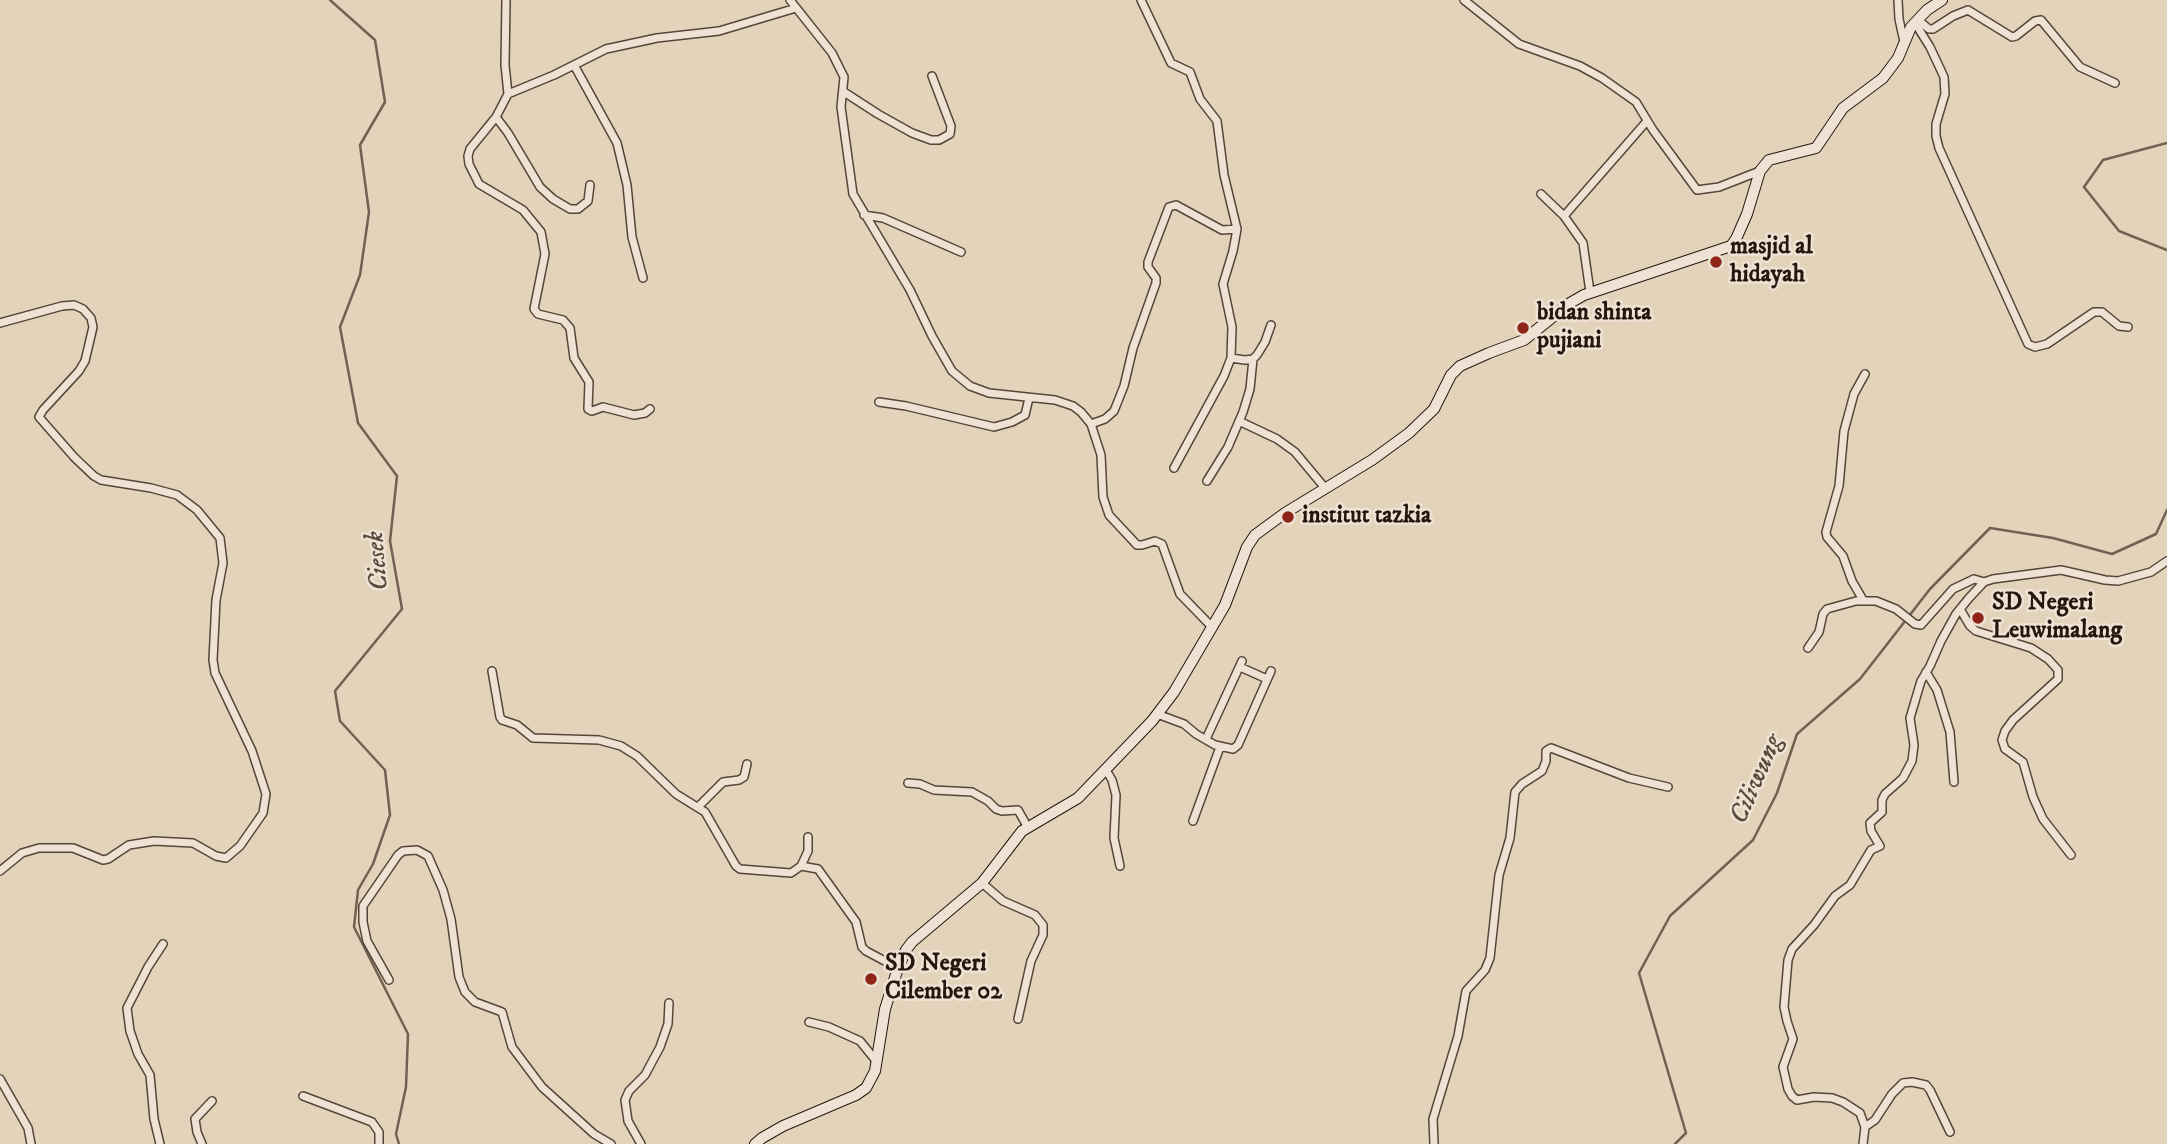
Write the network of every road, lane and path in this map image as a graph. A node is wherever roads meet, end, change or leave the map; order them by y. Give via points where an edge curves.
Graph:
1 (506, 0) edge
2 (790, 0) edge
3 (1141, 0) edge
4 (1464, 0) edge
5 (1898, 0) edge
6 (1942, 0) edge
7 (796, 8) junction
8 (1916, 21) junction
9 (1904, 43) junction
10 (574, 65) junction
11 (932, 76) dead end
12 (2115, 83) dead end
13 (844, 92) junction
14 (508, 94) junction
15 (496, 117) junction
16 (1647, 121) junction
17 (1760, 171) junction
18 (590, 186) dead end
19 (1541, 194) dead end
20 (864, 215) junction
21 (1564, 216) junction
22 (1237, 229) junction
23 (961, 252) dead end
24 (643, 278) dead end
25 (1590, 292) junction
26 (0, 323) edge
27 (1271, 325) dead end
28 (2127, 327) dead end
29 (1231, 358) junction
30 (1253, 359) junction
31 (1865, 374) dead end
32 (1029, 398) junction
33 (879, 402) dead end
34 (650, 409) dead end
35 (1240, 421) junction
36 (1091, 424) junction
37 (1174, 468) dead end
38 (1207, 481) dead end
39 (1325, 488) junction
40 (2167, 561) edge
41 (1984, 582) junction
42 (1863, 600) junction
43 (1960, 609) junction
44 (1212, 627) junction
45 (1808, 648) dead end
46 (492, 671) dead end
47 (1271, 671) dead end
48 (1926, 672) junction
49 (1267, 679) junction
50 (1157, 714) junction
51 (1206, 739) junction
52 (1220, 747) junction
53 (747, 764) dead end
54 (1106, 770) junction
55 (1954, 782) dead end
56 (908, 783) dead end
57 (1668, 787) dead end
58 (699, 806) junction
59 (1193, 821) dead end
60 (1027, 826) junction
61 (808, 837) dead end
62 (2071, 855) dead end
63 (801, 866) junction
64 (1120, 866) dead end
65 (0, 871) edge
66 (982, 883) junction
67 (163, 944) dead end
68 (898, 968) junction
69 (389, 981) dead end
70 (669, 1003) dead end
71 (1018, 1019) dead end
72 (809, 1022) dead end
73 (877, 1063) junction
74 (0, 1079) edge
75 (303, 1096) dead end
76 (212, 1101) dead end
77 (1865, 1127) junction
78 (1950, 1132) dead end
79 (31, 1144) edge
80 (160, 1144) edge
81 (202, 1144) edge
82 (379, 1144) edge
83 (611, 1144) edge
84 (641, 1144) edge
85 (755, 1144) edge
86 (1434, 1144) edge
87 (1863, 1144) edge

1 - 14 street
2 - 7 street
3 - 22 street via 1171,64 1189,72 1200,99 1217,121
4 - 16 street via 1519,44 1602,78 1636,102
5 - 9 street
6 - 8 street
7 - 10 street via 719,31 618,46
7 - 13 street via 832,53 844,77
8 - 9 street
8 - 12 street via 1933,29 1969,10 2012,37 2041,20 2080,67
8 - 28 street via 1944,77 1937,144 2028,344 2047,344 2094,312
9 - 17 street via 1883,78 1843,108 1816,148 1769,160
10 - 14 street
10 - 24 street via 617,143
11 - 13 street via 951,126 950,134 939,140 912,133
13 - 20 street via 841,107 848,171
14 - 15 street
15 - 18 street via 540,187 553,199 579,209 588,201
15 - 34 street via 470,149 468,160 479,184 523,210 541,232 545,254 535,311 561,319 570,328 574,359 589,382 589,410 605,407 634,415
16 - 17 street via 1698,190
16 - 21 street
17 - 25 street via 1731,246
19 - 21 street
20 - 23 street via 883,218
20 - 32 street via 956,375 989,393
21 - 25 street via 1583,243
22 - 29 street via 1223,284 1232,327
22 - 36 street via 1222,230 1169,206 1148,262 1156,278 1155,289 1135,339 1124,386 1114,411
25 - 39 street via 1524,340 1460,366 1420,424 1373,460
26 - 65 street via 62,306 83,309 93,327 85,361 39,417 94,476 177,495 197,510 220,538 223,563 216,600 215,673 251,751 266,798 263,813 228,858 193,843 154,841 129,845 103,860 73,848 39,848 22,853
27 - 30 street
29 - 30 street
29 - 37 street
30 - 35 street
31 - 42 street via 1843,431 1839,486 1826,533 1843,556
32 - 33 street via 1021,419 994,427
32 - 36 street via 1068,404
35 - 38 street
35 - 39 street via 1295,452
36 - 44 street via 1109,515 1137,545 1163,544 1180,594
39 - 44 street via 1250,541
40 - 41 street via 2151,572 2118,580 2061,570
41 - 42 street via 1974,579 1956,587 1923,624 1915,624 1882,602
41 - 43 street
42 - 45 street via 1824,611 1819,632
43 - 48 street
43 - 62 street via 1973,629 2031,648 2057,670 2057,680 2013,720 2002,740 2023,762 2043,819
44 - 50 street
46 - 58 street via 502,720 540,739 591,739 621,746 676,794
47 - 49 street
48 - 55 street via 1937,690 1950,732
48 - 77 street via 1909,720 1912,761 1903,778 1884,796 1882,811 1870,823 1881,846 1871,850 1851,883 1835,896 1788,960 1784,1007 1793,1039 1783,1067 1788,1089 1799,1101 1820,1097 1843,1102 1860,1113
49 - 51 street via 1241,664
49 - 52 street via 1238,745
50 - 51 street
50 - 54 street
51 - 52 street
52 - 59 street
53 - 58 street via 744,777 723,782
54 - 60 street via 1074,801
54 - 64 street via 1116,795 1114,838
56 - 60 street via 972,792 996,809 1018,810
57 - 86 street via 1629,778 1551,748 1546,751 1542,771 1515,792 1490,958 1466,991 1433,1119
58 - 63 street via 740,869 791,873
60 - 66 street
61 - 63 street
63 - 68 street via 822,872 856,922 864,949
66 - 68 street via 912,942
66 - 71 street via 1044,925
67 - 80 street via 127,1008 130,1031 150,1075
68 - 73 street via 885,1009
69 - 83 street via 367,941 363,906 398,855 417,850 428,856 439,879 465,992 475,1002 502,1012 512,1047 542,1087 594,1135
70 - 84 street via 660,1046 625,1100 628,1121
72 - 73 street via 860,1041
73 - 85 street via 860,1092 783,1126
74 - 79 street via 28,1128
75 - 82 street via 372,1122 379,1132
76 - 81 street via 195,1119
77 - 78 street via 1903,1083 1912,1082 1930,1090
77 - 87 street

